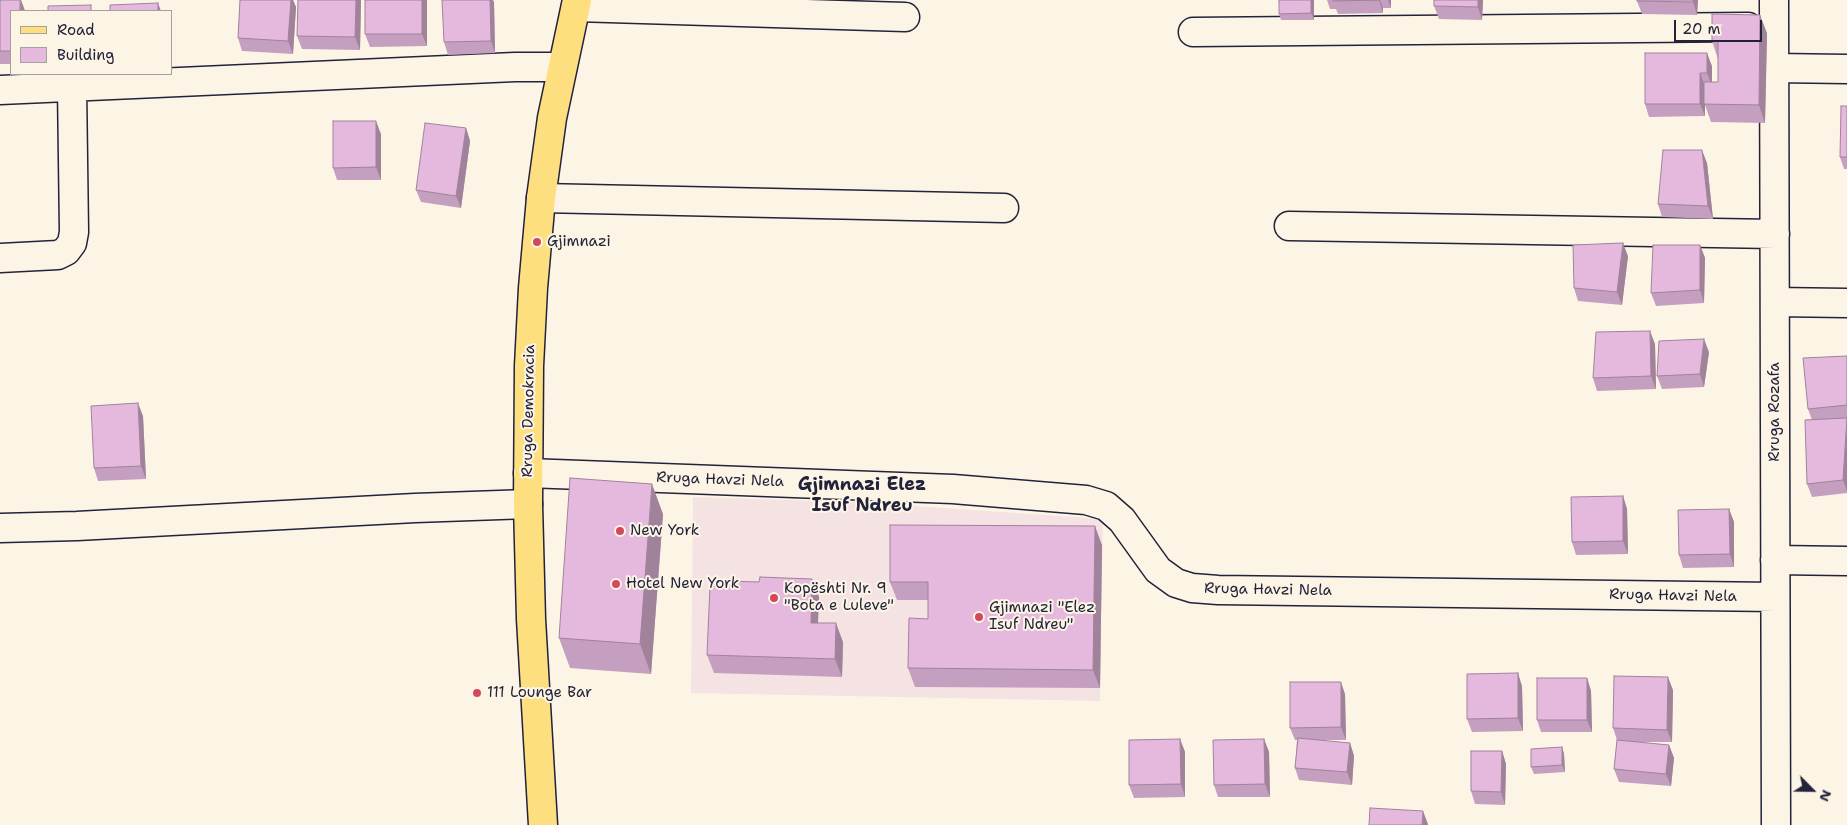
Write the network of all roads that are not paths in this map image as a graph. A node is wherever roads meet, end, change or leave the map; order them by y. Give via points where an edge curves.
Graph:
1 (577, 4) edge
2 (1774, 13) edge
3 (904, 18) dead end
4 (1192, 32) dead end
5 (562, 67) junction
6 (1775, 68) junction
7 (1847, 69) edge
8 (72, 87) junction
9 (0, 90) edge
10 (540, 198) junction
11 (1004, 208) dead end
12 (1289, 226) dead end
13 (1775, 234) junction
14 (0, 258) edge
15 (1775, 302) junction
16 (1847, 303) edge
17 (528, 473) junction
18 (528, 504) junction
19 (0, 528) edge
20 (1775, 560) junction
21 (1847, 561) edge
22 (1775, 597) junction
23 (543, 825) edge
24 (1776, 825) edge

1 - 3 street
1 - 5 main road, Rruga Demokracia
2 - 4 street
2 - 6 street, Rruga Rozafa
5 - 8 street
5 - 10 main road, Rruga Demokracia
6 - 7 street
6 - 13 street, Rruga Rozafa
8 - 9 street
8 - 14 street via 72,243 58,255
10 - 11 street
10 - 17 main road, Rruga Demokracia via 528,366
12 - 13 street
13 - 15 street, Rruga Rozafa
15 - 16 street
15 - 20 street, Rruga Rozafa
17 - 18 main road, Rruga Demokracia
17 - 22 street, Rruga Havzi Nela via 953,489 1086,500 1106,506 1122,520 1158,570 1176,583 1192,588
18 - 19 street
18 - 23 main road, Rruga Demokracia via 530,619
20 - 21 street
20 - 22 street, Rruga Rozafa
22 - 24 street, Rruga Rozafa

